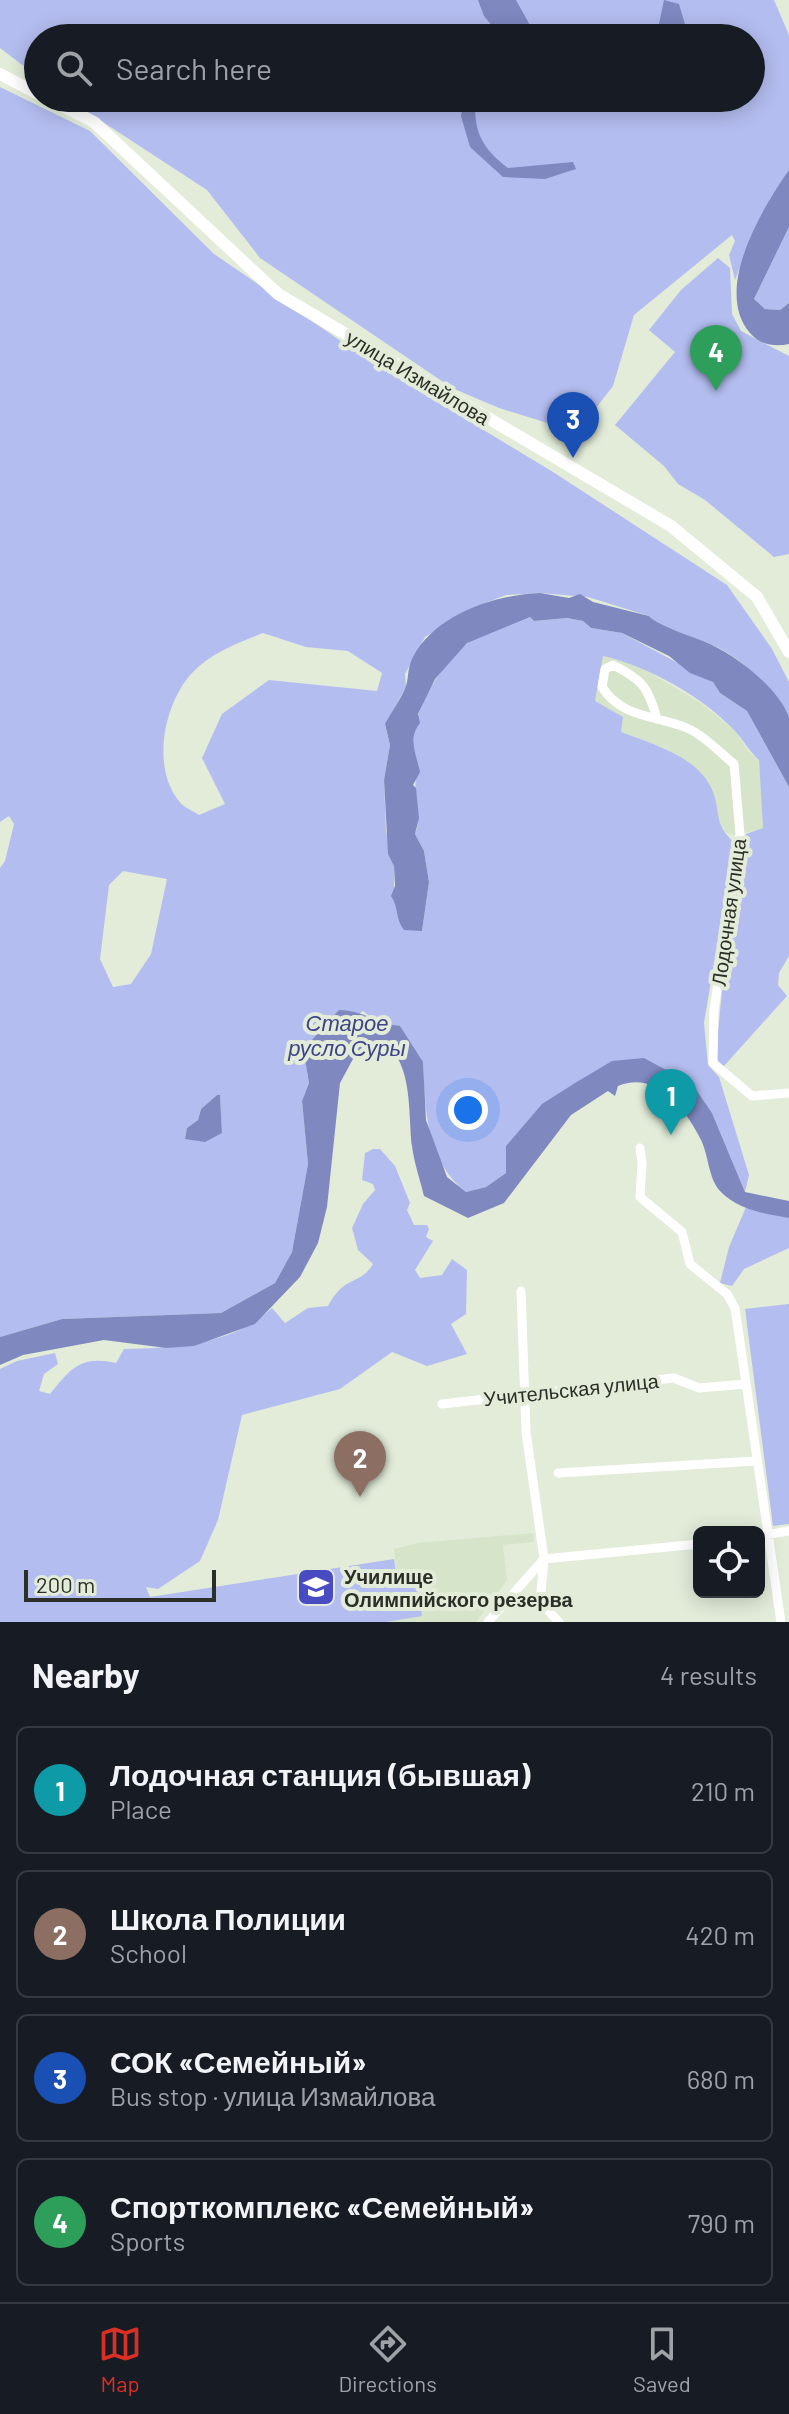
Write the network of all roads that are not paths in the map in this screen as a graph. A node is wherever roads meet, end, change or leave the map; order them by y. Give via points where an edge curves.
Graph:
1 (0, 74) edge
2 (24, 87) edge
3 (74, 112) edge
4 (789, 652) edge
5 (657, 719) junction
6 (789, 1093) edge
7 (640, 1148) dead end
8 (521, 1291) dead end
9 (746, 1384) junction
10 (525, 1394) junction
11 (442, 1404) dead end
12 (756, 1461) junction
13 (558, 1473) dead end
14 (762, 1526) edge
15 (789, 1531) edge
16 (765, 1535) edge
17 (693, 1545) edge
18 (765, 1545) edge
19 (544, 1559) junction
20 (488, 1622) edge
21 (559, 1622) edge
22 (781, 1622) edge

1 - 2 main road
3 - 4 main road, улица Измайлова via 94,122 278,294 671,526 757,597
5 - 5 street, Лодочная улица via 611,700 602,687 605,669 613,665 639,678
5 - 6 street, Лодочная улица via 691,729 734,764 740,834 714,1010 713,1063 752,1096
7 - 9 street via 640,1197 682,1232 690,1264 727,1294 735,1308
8 - 10 street
9 - 10 street, Учительская улица via 699,1388 674,1378
9 - 12 street
10 - 11 street, Учительская улица
10 - 19 street
12 - 13 street
12 - 14 street
15 - 16 street
17 - 19 street
18 - 22 street
19 - 20 street
19 - 21 street via 540,1602

